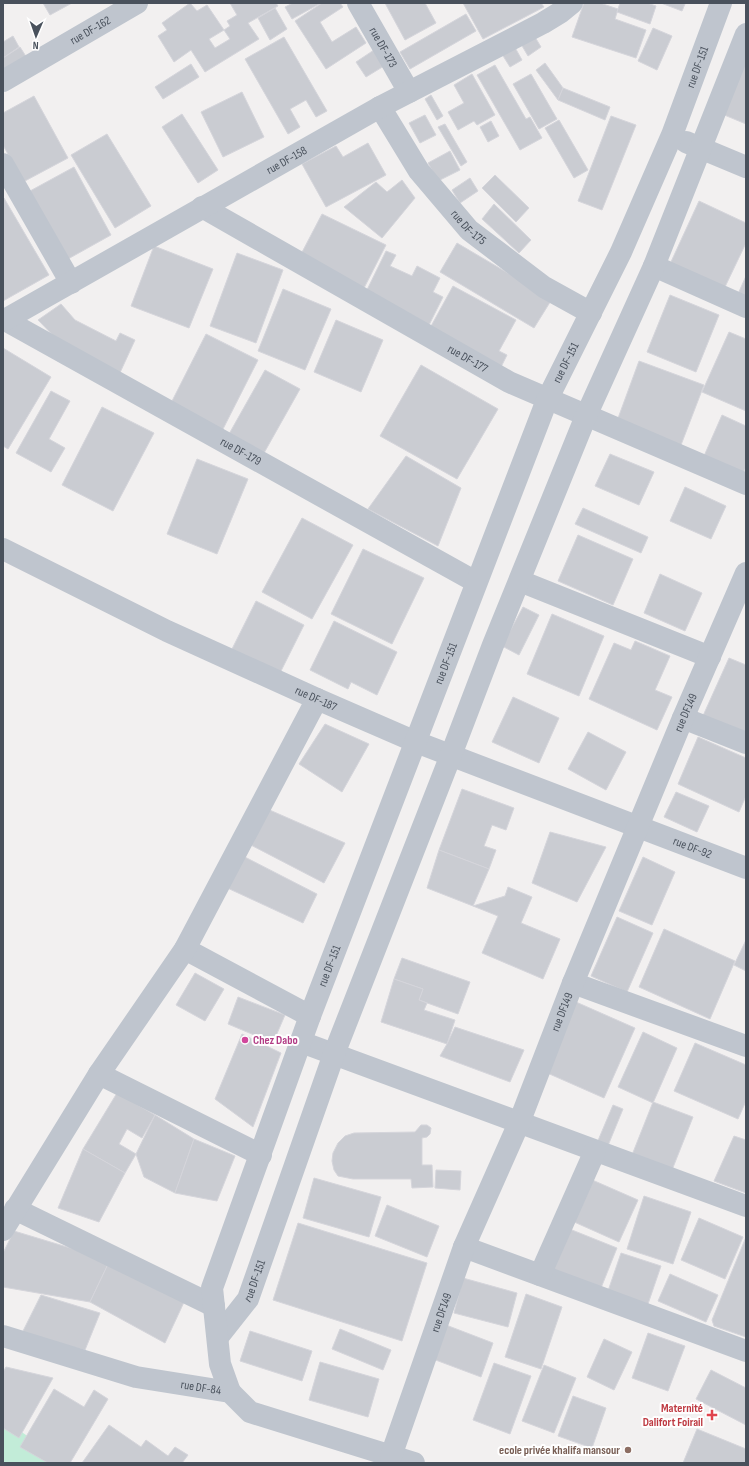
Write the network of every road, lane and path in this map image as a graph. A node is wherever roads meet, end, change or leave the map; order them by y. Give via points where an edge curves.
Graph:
1 (137, 3) edge
2 (358, 3) edge
3 (572, 3) edge
4 (721, 3) edge
5 (746, 35) edge
6 (3, 81) edge
7 (409, 92) junction
8 (380, 107) junction
9 (672, 135) junction
10 (700, 148) junction
11 (3, 164) edge
12 (746, 167) edge
13 (202, 207) junction
14 (654, 266) junction
15 (71, 283) junction
16 (746, 307) edge
17 (591, 314) junction
18 (4, 321) edge
19 (547, 400) junction
20 (586, 416) junction
21 (746, 484) edge
22 (3, 549) edge
23 (746, 573) edge
24 (520, 581) junction
25 (476, 582) junction
26 (710, 657) junction
27 (317, 699) junction
28 (683, 718) junction
29 (416, 742) junction
30 (746, 743) edge
31 (451, 755) junction
32 (638, 827) junction
33 (746, 868) edge
34 (184, 949) junction
35 (573, 983) junction
36 (310, 1016) junction
37 (301, 1042) junction
38 (746, 1046) edge
39 (334, 1054) junction
40 (99, 1074) junction
41 (519, 1123) junction
42 (595, 1151) junction
43 (260, 1155) junction
44 (746, 1206) edge
45 (15, 1209) junction
46 (3, 1230) edge
47 (464, 1247) junction
48 (540, 1275) junction
49 (214, 1306) junction
50 (3, 1336) edge
51 (218, 1337) junction
52 (746, 1351) edge
53 (230, 1392) junction
54 (391, 1456) junction
55 (414, 1463) edge

1 - 6 street, rue DF-162
2 - 7 street, rue DF-173
3 - 7 street, rue DF-158 via 543,23
4 - 9 street, rue DF-151
5 - 10 street, rue DF-151
7 - 8 street, rue DF-158
8 - 13 street, rue DF-158
8 - 17 street, rue DF-175 via 419,171 469,230 544,287
9 - 10 street
9 - 17 street, rue DF-151
10 - 12 street
10 - 14 street, rue DF-151
11 - 15 street
13 - 15 street, rue DF-158
13 - 19 street, rue DF-177 via 509,382
14 - 16 street
14 - 20 street, rue DF-151
15 - 18 street, rue DF-158
17 - 19 street, rue DF-151
18 - 25 street, rue DF-179
19 - 20 street, rue DF-177
19 - 25 street, rue DF-151
20 - 21 street, rue DF-177
20 - 24 street, rue DF-151
22 - 27 street, rue DF-187 via 167,631
23 - 26 street, rue DF149
24 - 26 street
24 - 31 street, rue DF-151
25 - 29 street, rue DF-151
26 - 28 street, rue DF149
27 - 29 street, rue DF-187
27 - 34 street
28 - 30 street
28 - 32 street, rue DF149
29 - 31 street, rue DF-187
29 - 36 street, rue DF-151
31 - 32 street, rue DF-187
31 - 39 street, rue DF-151
32 - 33 street, rue DF-92
32 - 35 street, rue DF149
34 - 36 street
34 - 40 street
35 - 38 street
35 - 41 street, rue DF149
36 - 37 street, rue DF-151
37 - 39 street
37 - 43 street, rue DF-151
39 - 41 street
39 - 51 street, rue DF-151 via 248,1299
40 - 43 street
40 - 45 street
41 - 42 street
41 - 47 street, rue DF149
42 - 44 street
42 - 48 street
43 - 49 street, rue DF-151 via 212,1288
45 - 46 street
45 - 49 street
47 - 48 street
47 - 54 street, rue DF149
48 - 52 street
49 - 51 street, rue DF-151
50 - 53 street, rue DF-84 via 136,1377
51 - 53 street, rue DF-151 via 220,1364
53 - 54 street, rue DF-84 via 250,1412
54 - 55 street, rue DF-84

